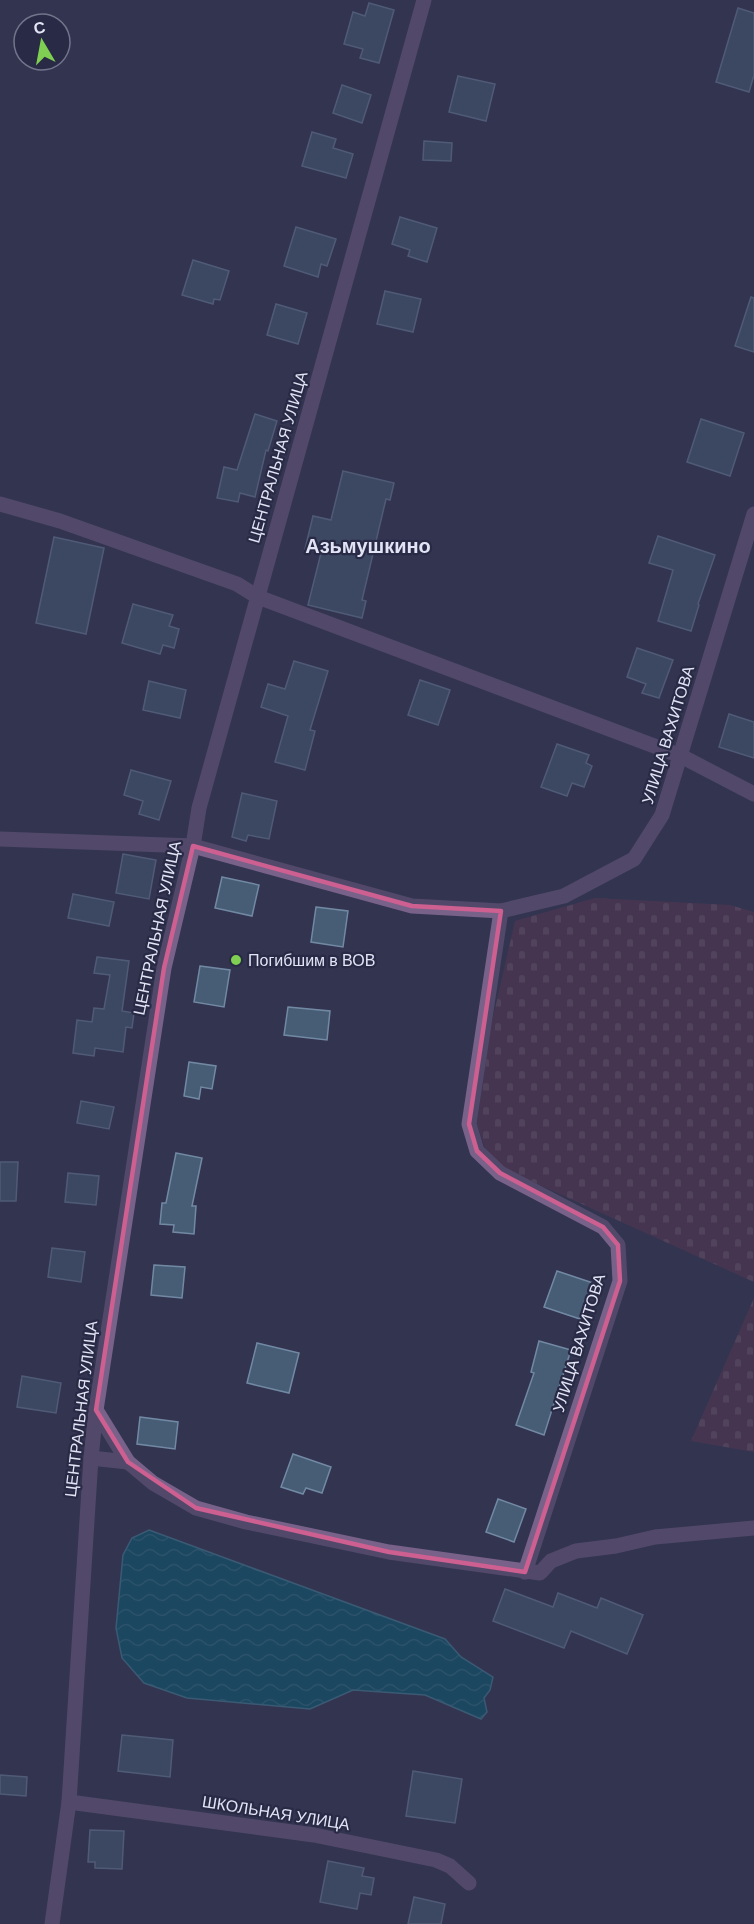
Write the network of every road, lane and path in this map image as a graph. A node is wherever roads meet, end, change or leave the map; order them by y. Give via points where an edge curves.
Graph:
1 (424, 0) edge
2 (0, 504) edge
3 (754, 513) edge
4 (258, 597) junction
5 (681, 756) junction
6 (754, 794) edge
7 (0, 839) edge
8 (193, 846) junction
9 (501, 911) junction
10 (96, 1410) junction
11 (91, 1458) junction
12 (128, 1462) junction
13 (754, 1528) edge
14 (525, 1572) junction
15 (69, 1802) junction
16 (469, 1883) dead end
17 (52, 1924) edge

1 - 4 street, ЦЕНТРАЛЬНАЯ УЛИЦА
2 - 4 street via 204,572
3 - 5 street, УЛИЦА ВАХИТОВА
4 - 5 street
4 - 8 street, ЦЕНТРАЛЬНАЯ УЛИЦА via 199,808
5 - 6 street
5 - 9 street, УЛИЦА ВАХИТОВА via 662,815 634,859 564,896
7 - 8 street, УЛИЦА ВАХИТОВА
8 - 9 street, УЛИЦА ВАХИТОВА via 412,906
8 - 10 street, ЦЕНТРАЛЬНАЯ УЛИЦА via 164,968
9 - 14 street, УЛИЦА ВАХИТОВА via 469,1124 477,1151 500,1173 603,1227 618,1245 620,1281
10 - 11 street, ЦЕНТРАЛЬНАЯ УЛИЦА
10 - 12 street
11 - 12 street
11 - 15 street, ЦЕНТРАЛЬНАЯ УЛИЦА
12 - 14 street via 153,1483 196,1508 246,1522 389,1552
13 - 14 street via 655,1537 576,1551 551,1561 540,1573
15 - 16 street, ШКОЛЬНАЯ УЛИЦА via 314,1834 436,1860 450,1866
15 - 17 street, ЦЕНТРАЛЬНАЯ УЛИЦА

